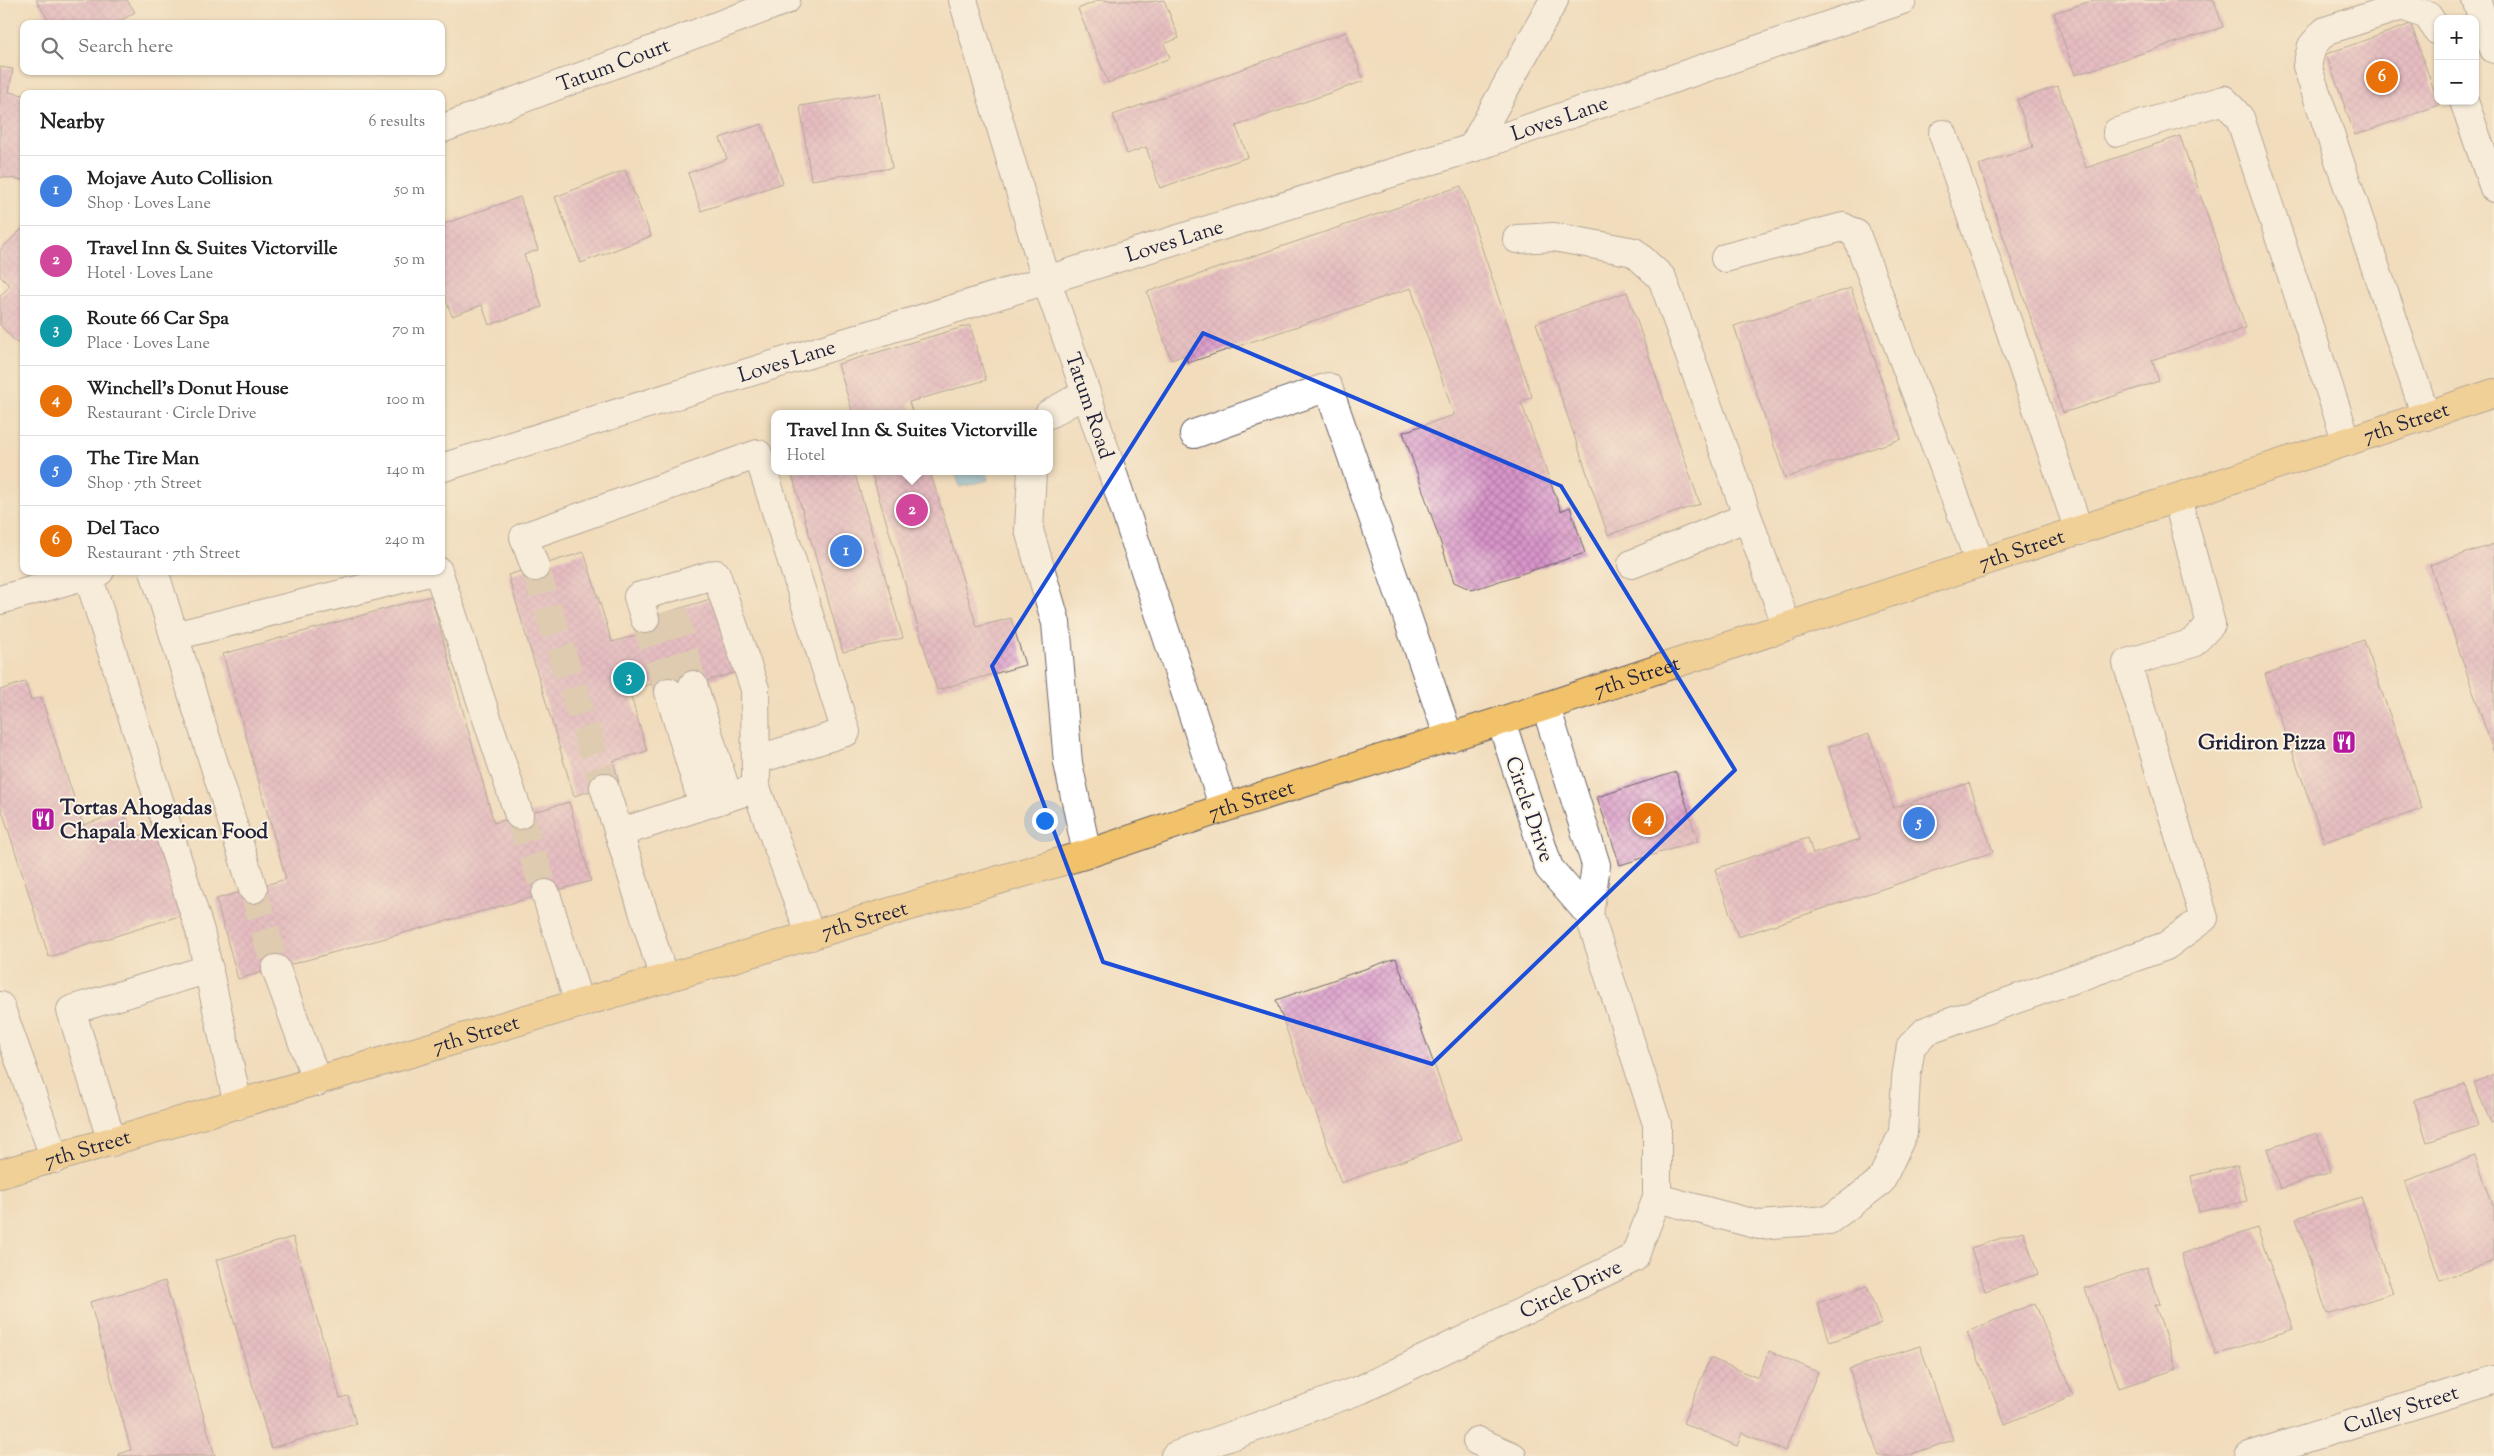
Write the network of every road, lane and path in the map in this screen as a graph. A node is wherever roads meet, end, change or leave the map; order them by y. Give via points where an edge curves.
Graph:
1 (786, 0) edge
2 (963, 0) edge
3 (1554, 0) edge
4 (1902, 0) edge
5 (2476, 0) edge
6 (2434, 24) edge
7 (2494, 49) edge
8 (2465, 105) edge
9 (445, 128) edge
10 (2117, 132) dead end
11 (1943, 134) dead end
12 (1472, 148) junction
13 (2494, 188) edge
14 (1517, 239) dead end
15 (1725, 258) dead end
16 (1047, 282) junction
17 (1086, 393) junction
18 (2494, 393) edge
19 (1053, 412) edge
20 (2426, 416) junction
21 (1194, 434) dead end
22 (2347, 442) junction
23 (445, 467) edge
24 (1032, 475) edge
25 (2177, 498) junction
26 (1747, 517) junction
27 (2079, 531) junction
28 (1980, 563) junction
29 (1632, 564) dead end
30 (535, 567) tunnel mouth
31 (87, 575) edge
32 (95, 575) edge
33 (155, 575) edge
34 (417, 575) edge
35 (439, 575) edge
36 (0, 600) edge
37 (645, 618) tunnel mouth
38 (1786, 627) junction
39 (174, 636) junction
40 (681, 689) tunnel mouth
41 (1546, 706) junction
42 (1501, 721) junction
43 (1449, 738) junction
44 (756, 760) junction
45 (604, 786) tunnel mouth
46 (756, 788) junction
47 (716, 801) junction
48 (1224, 808) junction
49 (520, 815) tunnel mouth
50 (619, 834) junction
51 (1087, 854) junction
52 (253, 889) tunnel mouth
53 (546, 894) tunnel mouth
54 (1589, 914) junction
55 (811, 936) junction
56 (209, 969) junction
57 (276, 969) tunnel mouth
58 (664, 979) junction
59 (579, 1004) junction
60 (0, 1006) edge
61 (317, 1082) junction
62 (238, 1105) junction
63 (112, 1142) junction
64 (55, 1159) junction
65 (0, 1174) edge
66 (1658, 1198) junction
67 (2494, 1380) edge
68 (1477, 1441) dead end
69 (1175, 1456) edge
70 (1512, 1456) edge
71 (2249, 1456) edge

1 - 9 street, Tatum Court
2 - 16 street, Tatum Road
3 - 12 street
4 - 12 street, Loves Lane
5 - 7 street
6 - 20 street via 2427,14 2402,6 2325,31 2312,46 2307,66
8 - 13 street
10 - 22 street via 2224,100 2240,118
11 - 27 street
12 - 16 street, Loves Lane
14 - 26 street via 1554,237 1634,252 1662,278
15 - 28 street via 1843,228 1856,234
16 - 17 street, Tatum Road
16 - 23 street, Loves Lane
17 - 19 street
17 - 48 street, Tatum Road
18 - 20 main road, 7th Street
20 - 22 main road, 7th Street
21 - 43 street via 1328,387
22 - 25 main road, 7th Street
24 - 51 street via 1029,530 1056,623 1068,763
25 - 27 main road, 7th Street
25 - 66 street via 2211,624 2193,643 2127,663 2204,918 2166,946 1926,1031 1912,1046 1906,1078 1903,1133 1881,1181 1829,1220 1759,1225
26 - 29 street
26 - 38 street
27 - 28 main road, 7th Street
28 - 38 main road, 7th Street
30 - 44 street via 524,538 758,454 846,732
31 - 36 street
32 - 56 street via 198,922
33 - 39 street
34 - 39 street
35 - 49 street
37 - 44 street via 638,597 670,599 716,574 756,689
38 - 41 main road, 7th Street
39 - 52 street
40 - 47 street
41 - 42 main road, 7th Street
41 - 54 street, Circle Drive via 1596,865
42 - 43 main road, 7th Street
42 - 54 street, Circle Drive via 1549,868
43 - 48 main road, 7th Street
44 - 46 street
45 - 50 street
46 - 47 street
46 - 55 street
47 - 50 street
48 - 51 main road, 7th Street
50 - 58 street
51 - 55 main road, 7th Street
53 - 59 street
54 - 66 street, Circle Drive via 1657,1124
55 - 58 main road, 7th Street
56 - 62 street
56 - 63 street via 72,1010
57 - 61 street
58 - 59 main road, 7th Street
59 - 61 main road, 7th Street
60 - 64 street
61 - 62 main road, 7th Street
62 - 63 main road, 7th Street
63 - 64 main road, 7th Street
64 - 65 main road, 7th Street
66 - 69 street, Circle Drive via 1634,1258 1362,1389
67 - 71 street, Culley Street
68 - 70 street

